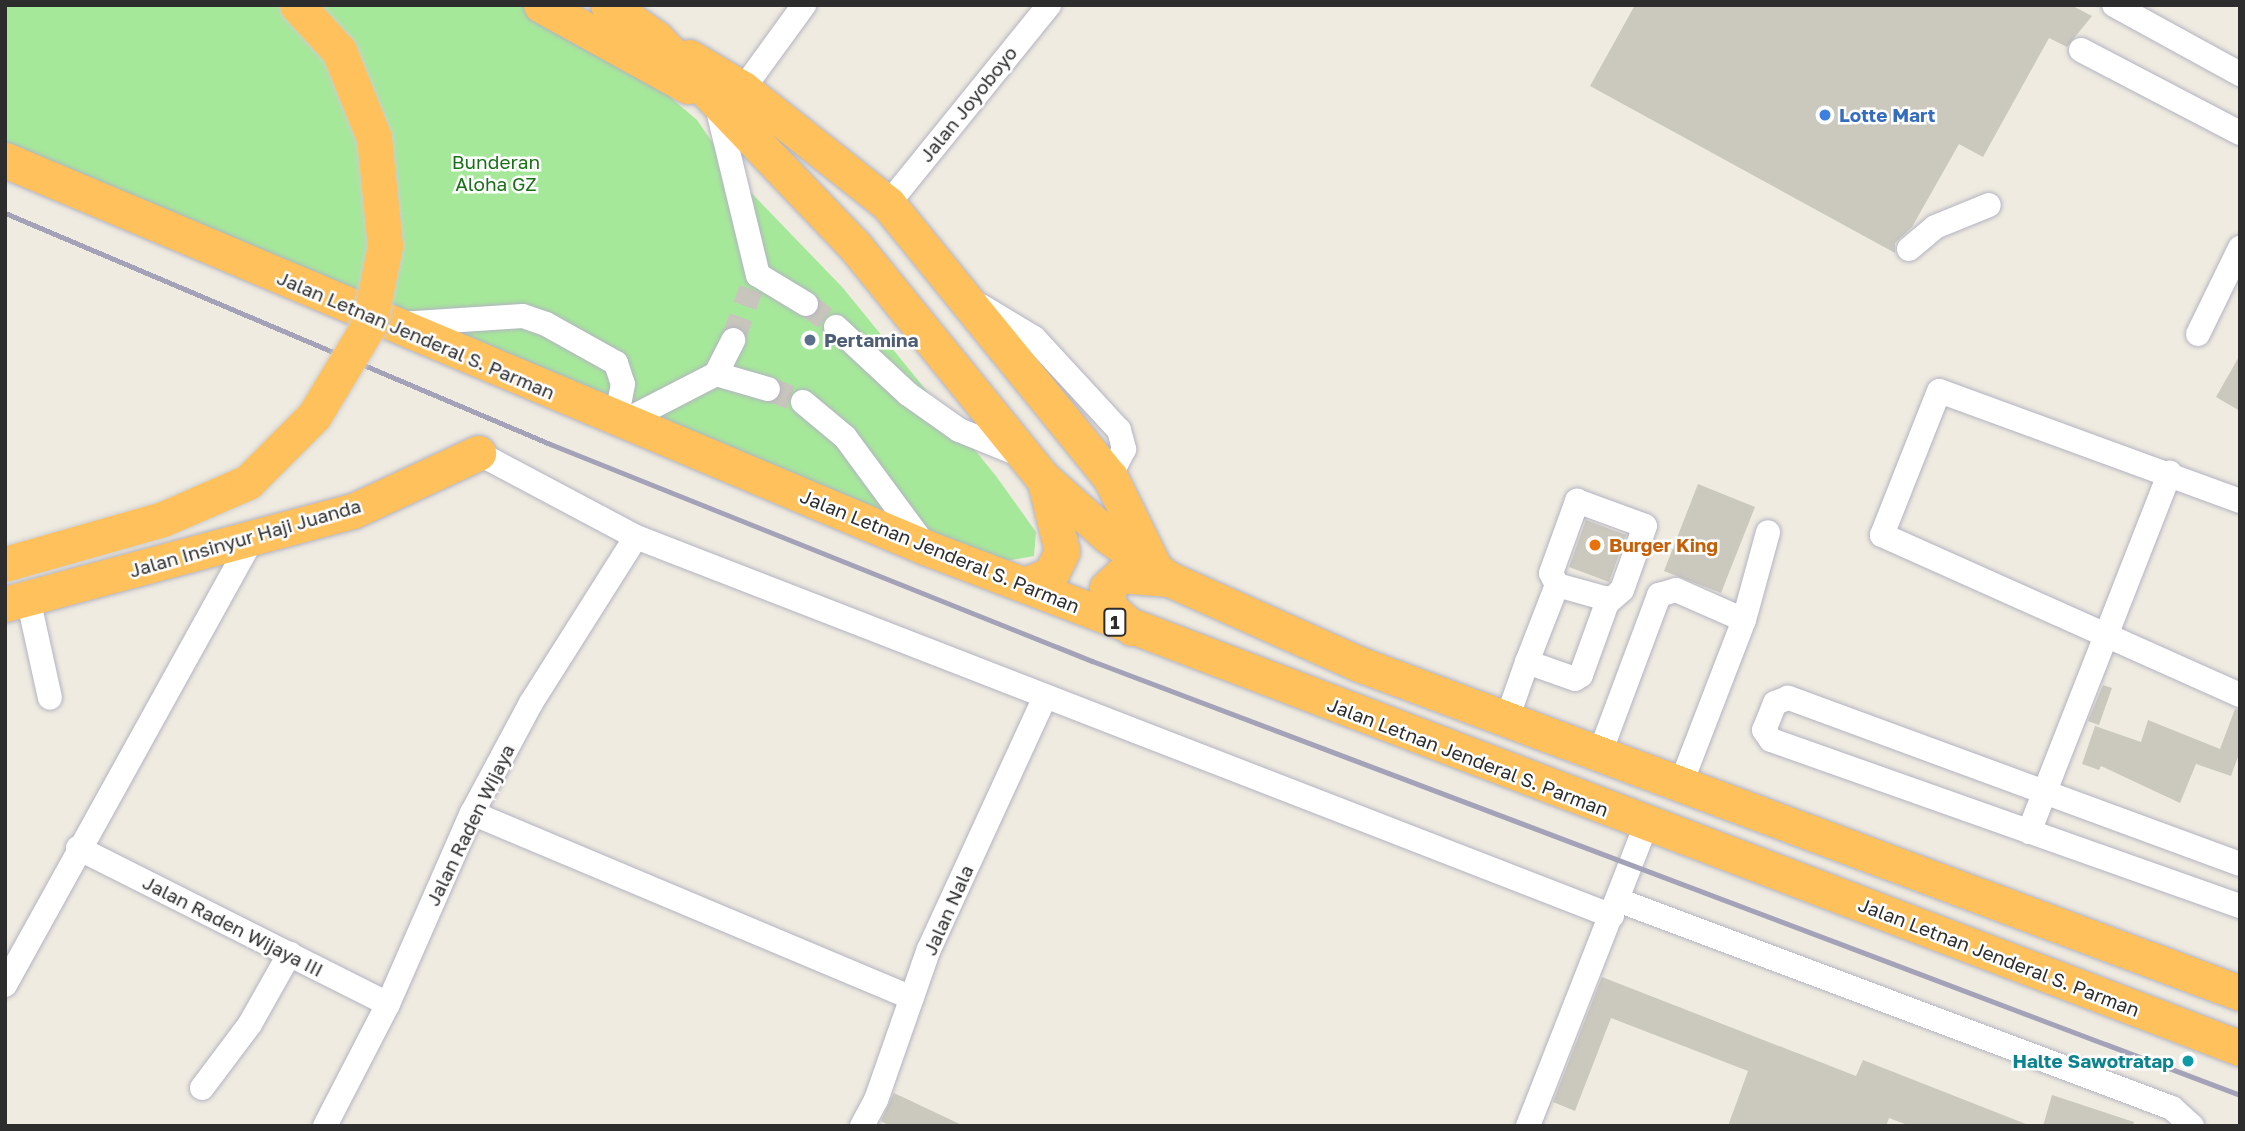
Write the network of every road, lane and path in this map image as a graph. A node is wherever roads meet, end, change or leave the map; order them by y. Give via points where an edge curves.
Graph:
1 (297, 5) edge
2 (541, 5) edge
3 (608, 5) edge
4 (804, 5) edge
5 (1049, 5) edge
6 (2114, 5) edge
7 (2081, 50) dead end
8 (2240, 74) edge
9 (730, 95) junction
10 (2240, 133) edge
11 (5, 160) edge
12 (888, 204) junction
13 (1989, 205) dead end
14 (2240, 248) edge
15 (1909, 249) dead end
16 (806, 304) tunnel mouth
17 (388, 325) junction
18 (836, 327) tunnel mouth
19 (2197, 334) dead end
20 (733, 340) tunnel mouth
21 (716, 374) junction
22 (768, 388) tunnel mouth
23 (803, 402) tunnel mouth
24 (620, 420) junction
25 (478, 453) joint
26 (1036, 468) junction
27 (2170, 473) junction
28 (2240, 501) edge
29 (1768, 532) dead end
30 (253, 537) junction
31 (636, 537) junction
32 (927, 548) junction
33 (5, 564) edge
34 (1162, 575) junction
35 (1025, 585) junction
36 (1557, 585) junction
37 (17, 601) edge
38 (1607, 603) junction
39 (1744, 620) junction
40 (1138, 631) junction
41 (2104, 635) junction
42 (1527, 662) junction
43 (2240, 695) edge
44 (50, 698) dead end
45 (1045, 698) junction
46 (1507, 719) junction
47 (1600, 753) junction
48 (1681, 783) junction
49 (2043, 794) junction
50 (472, 813) junction
51 (1646, 825) junction
52 (2029, 832) junction
53 (79, 848) junction
54 (2240, 864) edge
55 (2240, 906) edge
56 (1615, 908) junction
57 (290, 953) junction
58 (5, 985) edge
59 (2240, 993) edge
60 (912, 998) junction
61 (388, 1004) junction
62 (2240, 1048) edge
63 (202, 1088) dead end
64 (325, 1126) edge
65 (862, 1126) edge
66 (1528, 1126) edge
67 (2192, 1126) edge

1 - 33 highway, bridge via 339,51 374,138 385,246 369,325 314,416 248,482 163,519
2 - 9 highway
3 - 9 highway
4 - 9 street
5 - 12 street, Jalan Joyoboyo
6 - 8 street
7 - 10 street
9 - 12 highway
9 - 16 street via 755,282
9 - 26 highway
11 - 17 highway, Jalan Letnan Jenderal S. Parman / 1
12 - 34 highway via 1110,477
13 - 15 street via 1935,226
14 - 19 street
17 - 24 highway, Jalan Letnan Jenderal S. Parman / 1
17 - 24 street via 523,316 547,324 616,363 623,384
18 - 26 street via 908,394 959,430
20 - 21 street
21 - 22 street
21 - 24 street
23 - 32 street via 845,438
24 - 32 highway, Jalan Letnan Jenderal S. Parman / 1
25 - 30 highway, Jalan Insinyur Haji Juanda via 353,511
25 - 31 street
26 - 34 highway via 1108,536
26 - 35 highway via 1062,551 1051,574
27 - 28 street
27 - 41 street
27 - 41 street via 1939,391 1887,516 1882,529 1886,540
29 - 39 street
30 - 37 highway, Jalan Insinyur Haji Juanda
30 - 53 street
31 - 45 street
31 - 50 street, Jalan Raden Wijaya via 531,703
32 - 35 highway, Jalan Letnan Jenderal S. Parman / 1
34 - 40 highway via 1121,575 1107,588 1114,615
34 - 46 highway via 1359,664
35 - 40 highway, Jalan Letnan Jenderal S. Parman / 1
36 - 38 street via 1564,583
36 - 38 street via 1551,573 1577,501 1645,526 1622,590
36 - 42 street
37 - 44 street
38 - 42 street via 1581,675 1575,679
39 - 47 street via 1676,590 1659,595
39 - 48 street
40 - 51 highway, Jalan Letnan Jenderal S. Parman / 1
41 - 43 street
41 - 49 street
42 - 46 street
45 - 56 street
45 - 60 street, Jalan Nala via 929,949
46 - 47 highway
47 - 48 highway
48 - 59 highway
49 - 52 street
49 - 52 street via 1788,698 1775,704 1764,730 1771,740
49 - 54 street
50 - 60 street
50 - 61 street, Jalan Raden Wijaya
51 - 56 street
51 - 62 highway, Jalan Letnan Jenderal S. Parman / 1
52 - 55 street
53 - 57 street, Jalan Raden Wijaya III
53 - 58 street
56 - 66 street
56 - 67 street via 2172,1108
57 - 61 street, Jalan Raden Wijaya III
57 - 63 street via 250,1024
60 - 65 street, Jalan Nala
61 - 64 street, Jalan Raden Wijaya

